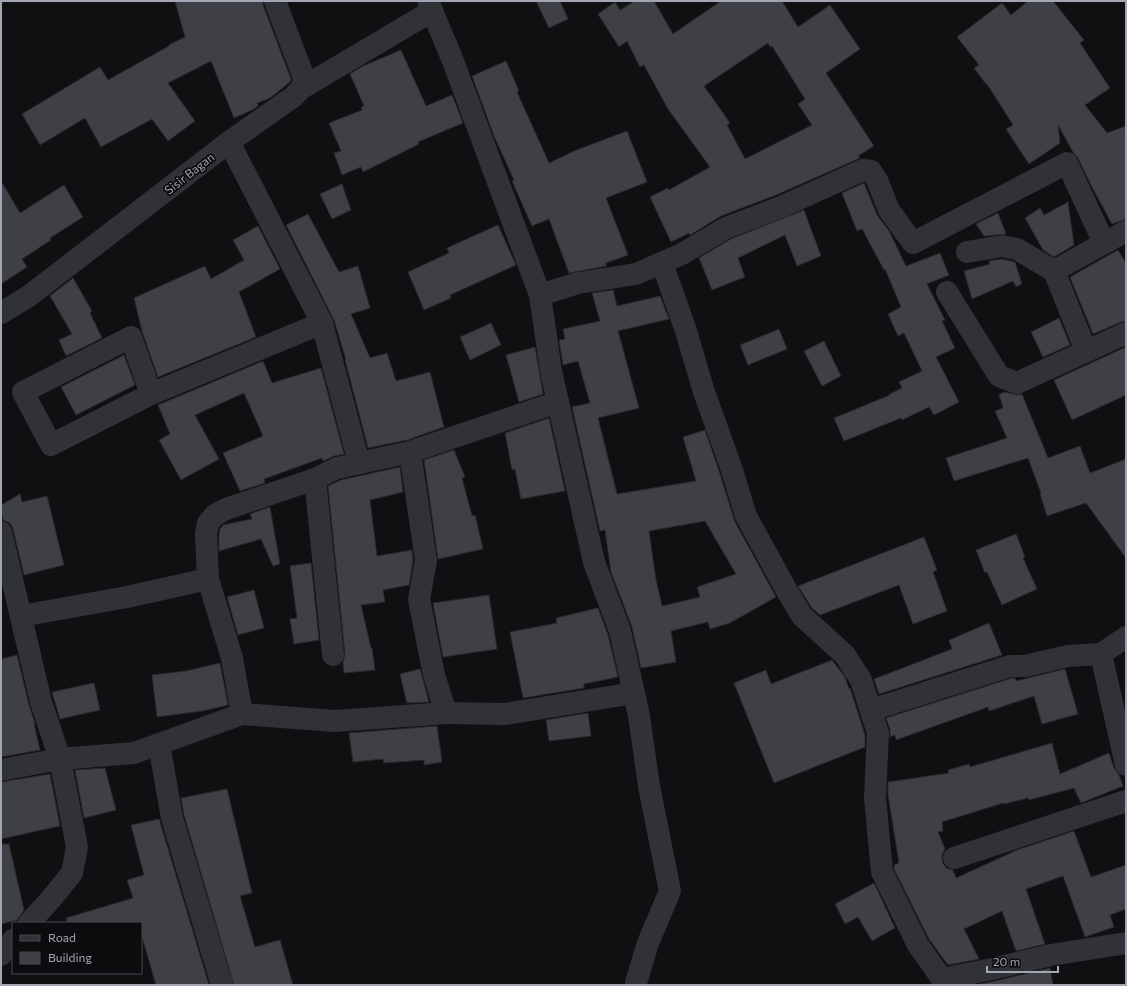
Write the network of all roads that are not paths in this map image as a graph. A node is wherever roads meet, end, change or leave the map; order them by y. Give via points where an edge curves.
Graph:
1 (275, 1) edge
2 (430, 6) edge
3 (302, 88) junction
4 (229, 142) junction
5 (1126, 231) edge
6 (1104, 243) junction
7 (967, 252) dead end
8 (662, 263) junction
9 (1054, 271) junction
10 (948, 292) dead end
11 (540, 295) junction
12 (1, 313) edge
13 (322, 322) junction
14 (1126, 333) edge
15 (1086, 351) junction
16 (151, 394) junction
17 (558, 402) junction
18 (410, 452) junction
19 (359, 463) junction
20 (315, 479) junction
21 (1, 532) edge
22 (208, 579) junction
23 (21, 616) junction
24 (1126, 637) edge
25 (1101, 654) junction
26 (333, 655) dead end
27 (634, 693) junction
28 (871, 710) junction
29 (446, 713) junction
30 (242, 714) junction
31 (159, 744) junction
32 (60, 759) junction
33 (1126, 765) edge
34 (1, 770) edge
35 (1126, 801) edge
36 (954, 858) dead end
37 (30, 922) edge
38 (12, 941) edge
39 (1126, 943) edge
40 (1, 954) edge
41 (943, 982) edge
42 (222, 985) edge
43 (636, 985) edge

1 - 3 street via 304,78
2 - 3 street, Sisir Bagan
2 - 11 street
3 - 4 street, Sisir Bagan
4 - 12 street, Sisir Bagan via 28,296
4 - 13 street
5 - 6 street
6 - 8 street via 1067,163 913,243 889,210 871,171 863,170 781,207 726,228
6 - 9 street
7 - 9 street via 1002,246 1017,249
8 - 11 street via 636,274 578,283
8 - 28 street via 746,516 802,616 844,655 861,680
9 - 15 street
10 - 15 street via 999,376 1017,383
11 - 17 street
13 - 16 street
13 - 19 street
14 - 15 street
16 - 16 street via 50,446 23,392 131,337
17 - 18 street
17 - 27 street via 594,562 620,631
18 - 19 street
18 - 29 street via 426,560 419,599 434,675
19 - 20 street via 337,468
20 - 22 street via 214,515 208,523 206,534
20 - 26 street
21 - 23 street
22 - 23 street
22 - 30 street via 232,658
23 - 32 street via 41,702
24 - 25 street
25 - 28 street via 1068,656 1025,666 1010,666
25 - 33 street
27 - 29 street via 505,714
27 - 43 street via 670,891 648,943
28 - 41 street via 878,733 875,798 882,872 918,945
29 - 30 street via 336,721
30 - 31 street
31 - 32 street via 134,753
31 - 42 street via 172,818
32 - 34 street
32 - 37 street via 77,848 72,873
35 - 36 street
38 - 40 street
39 - 41 street via 1051,955

